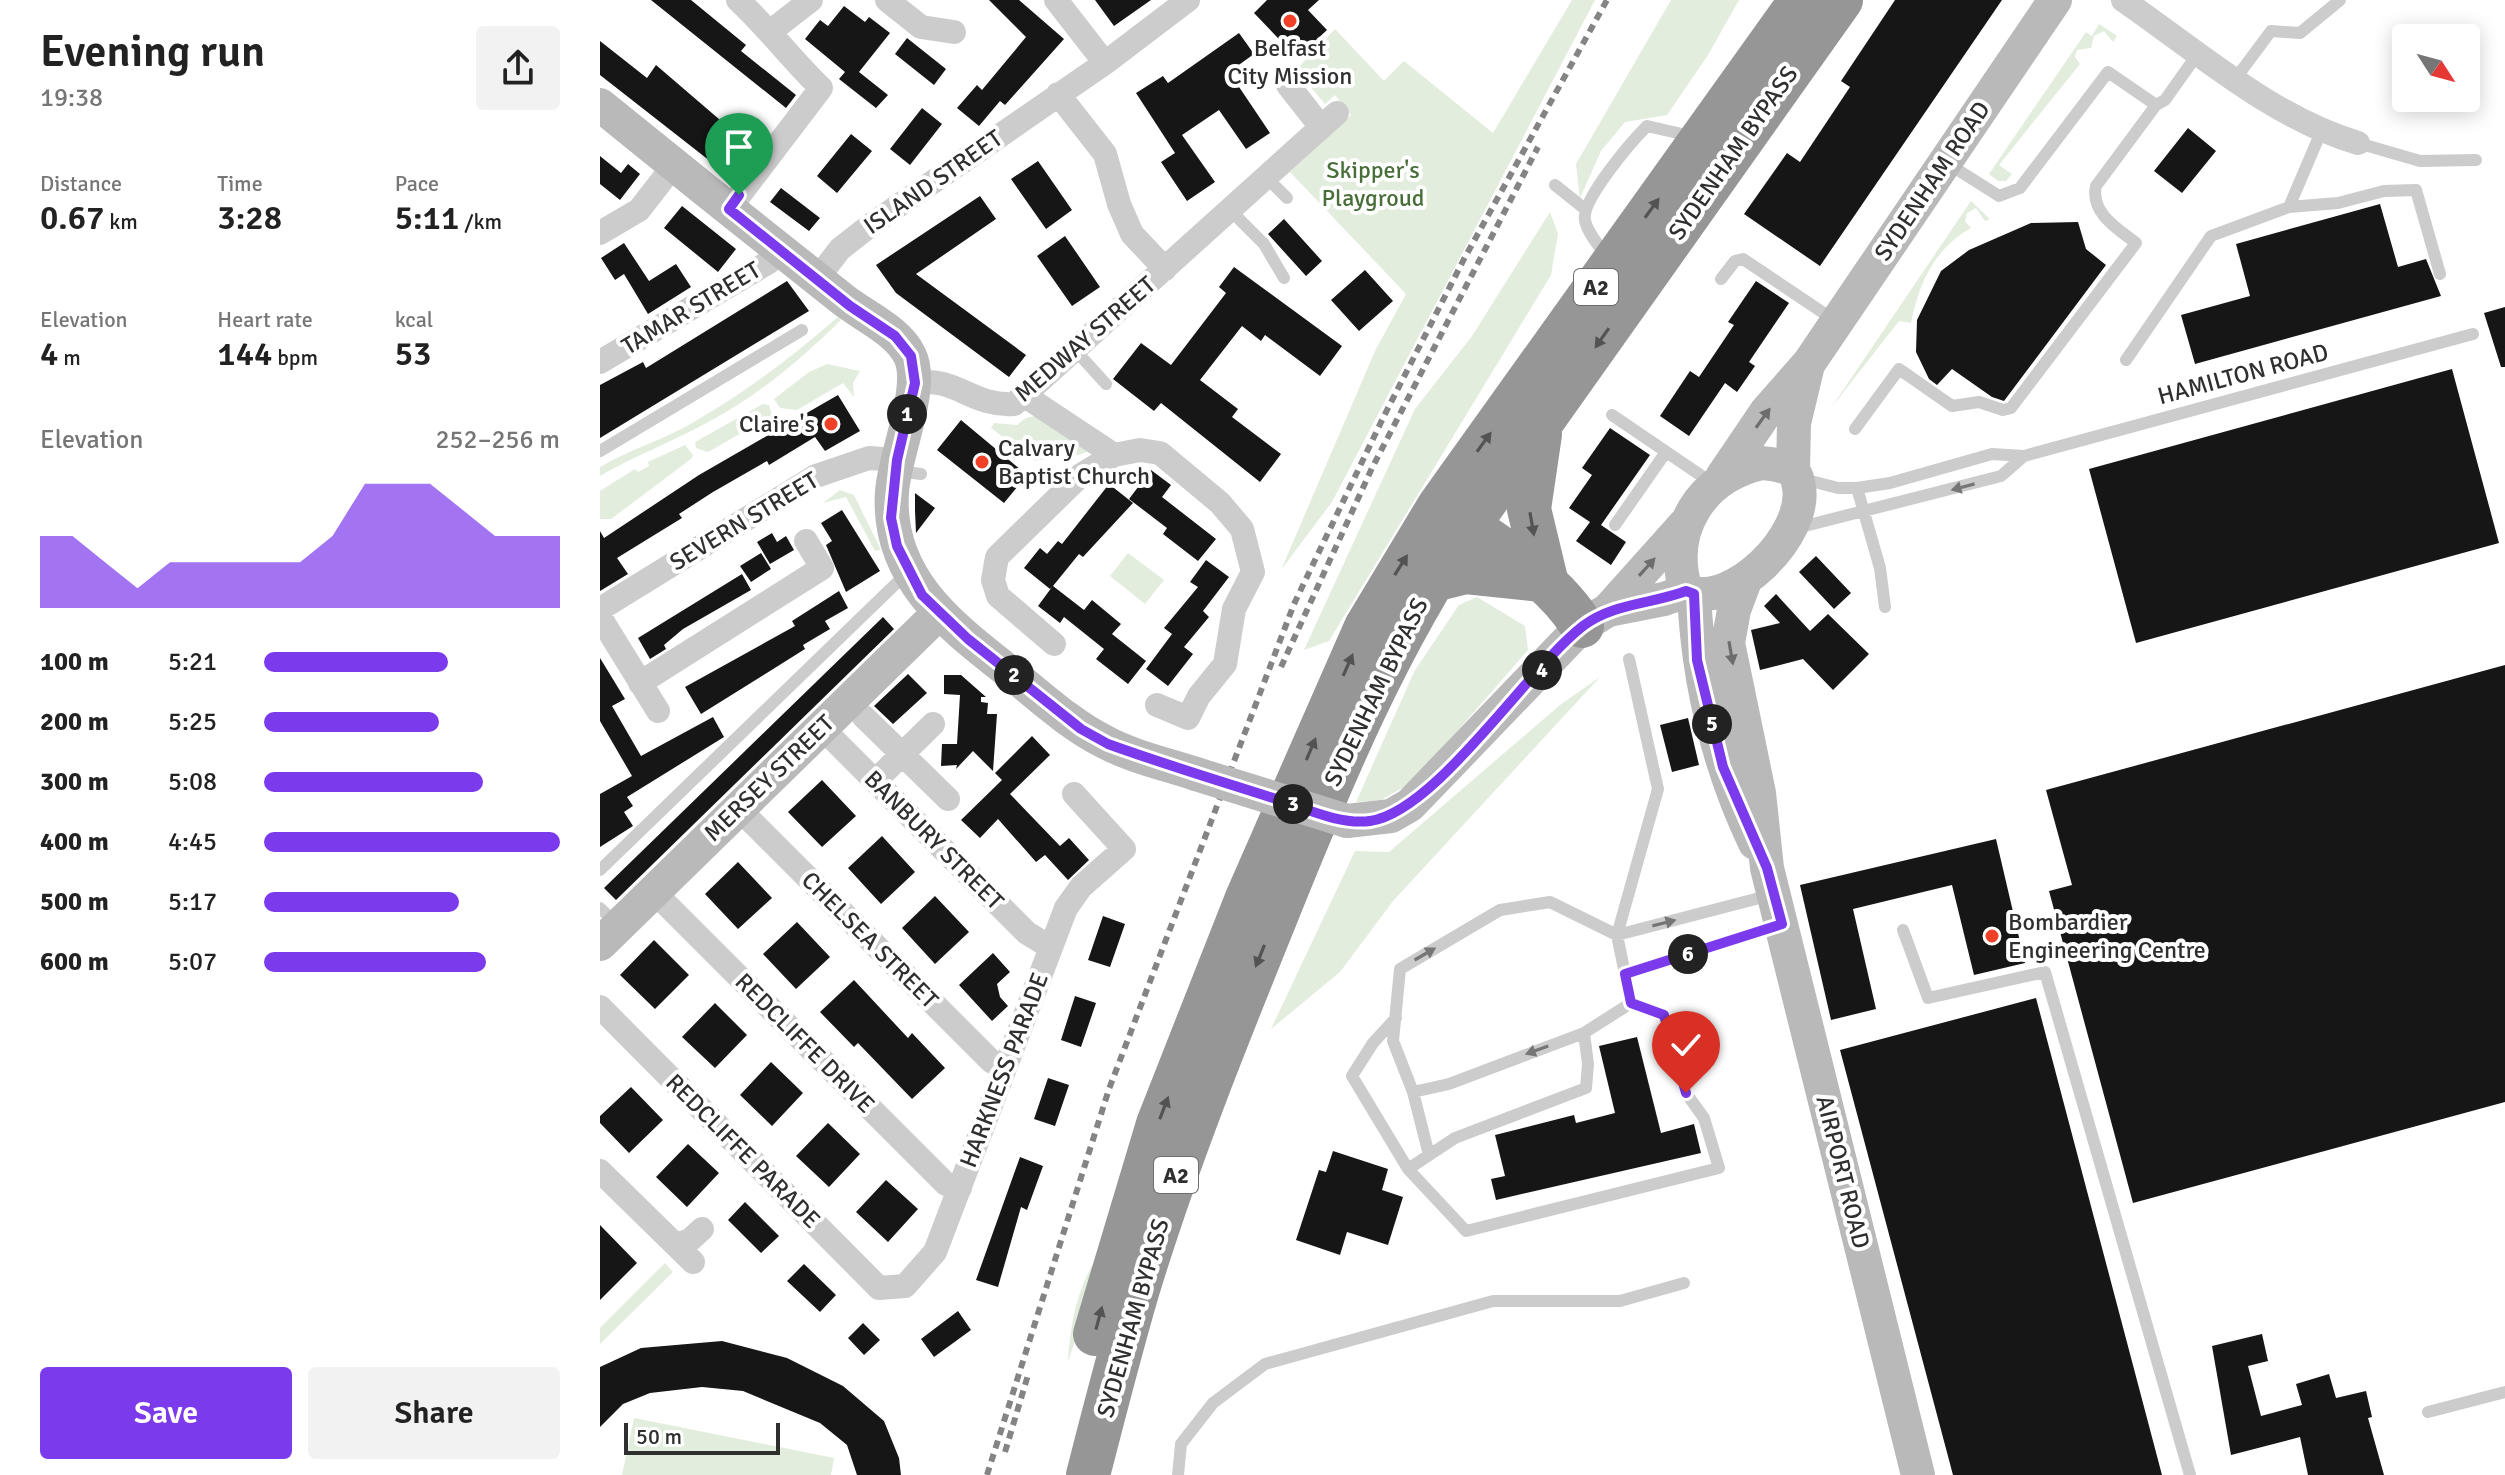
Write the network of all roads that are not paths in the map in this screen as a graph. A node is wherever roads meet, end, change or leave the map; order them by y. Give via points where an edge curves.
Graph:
1 (738, 0) edge
2 (811, 0) edge
3 (887, 0) edge
4 (1056, 0) edge
5 (1188, 0) edge
6 (1773, 0) edge
7 (1801, 0) edge
8 (1841, 0) edge
9 (2055, 0) edge
10 (2123, 0) edge
11 (2340, 0) edge
12 (771, 31) junction
13 (954, 32) dead end
14 (2199, 52) junction
15 (1105, 63) junction
16 (1753, 68) junction
17 (2236, 78) junction
18 (1288, 85) dead end
19 (1058, 94) junction
20 (600, 105) edge
21 (2156, 105) junction
22 (2321, 132) junction
23 (1702, 138) junction
24 (2358, 143) joint
25 (2476, 160) dead end
26 (1945, 162) junction
27 (674, 165) junction
28 (1266, 177) junction
29 (1555, 185) dead end
30 (1287, 198) dead end
31 (2289, 207) junction
32 (729, 209) junction
33 (1585, 209) junction
34 (1230, 210) junction
35 (600, 233) edge
36 (780, 250) junction
37 (1612, 264) junction
38 (1165, 269) junction
39 (2440, 274) dead end
40 (1284, 278) dead end
41 (817, 279) junction
42 (1721, 279) dead end
43 (1836, 321) junction
44 (802, 330) dead end
45 (2473, 334) dead end
46 (1076, 351) junction
47 (2126, 360) dead end
48 (600, 362) edge
49 (1809, 363) junction
50 (915, 383) junction
51 (1106, 384) dead end
52 (1025, 396) junction
53 (1612, 415) dead end
54 (1544, 419) junction
55 (1855, 429) dead end
56 (600, 451) edge
57 (1666, 452) junction
58 (1114, 455) junction
59 (2024, 456) junction
60 (904, 468) junction
61 (1795, 474) junction
62 (1718, 481) junction
63 (1857, 488) junction
64 (1863, 513) junction
65 (1453, 516) junction
66 (1685, 524) junction
67 (1615, 525) dead end
68 (1791, 529) junction
69 (806, 541) dead end
70 (908, 572) junction
71 (1746, 578) junction
72 (1430, 581) junction
73 (1544, 582) junction
74 (1690, 592) junction
75 (1885, 607) dead end
76 (600, 609) edge
77 (939, 613) junction
78 (600, 617) edge
79 (1595, 618) junction
80 (1054, 644) dead end
81 (1629, 659) dead end
82 (640, 683) junction
83 (1157, 705) dead end
84 (658, 711) dead end
85 (864, 717) dead end
86 (933, 724) dead end
87 (822, 728) junction
88 (902, 754) junction
89 (875, 781) junction
90 (1074, 794) dead end
91 (948, 799) dead end
92 (738, 808) junction
93 (600, 870) edge
94 (653, 891) junction
95 (1775, 896) junction
96 (606, 926) edge
97 (1903, 930) dead end
98 (1617, 935) junction
99 (1050, 947) junction
100 (1625, 974) junction
101 (1631, 1003) junction
102 (600, 1007) edge
103 (1396, 1018) junction
104 (1584, 1033) junction
105 (1005, 1068) junction
106 (1413, 1092) junction
107 (1429, 1155) junction
108 (1408, 1169) junction
109 (600, 1171) edge
110 (960, 1188) junction
111 (702, 1229) dead end
112 (1684, 1283) dead end
113 (889, 1289) joint
114 (2505, 1392) edge
115 (2428, 1412) dead end
116 (1057, 1475) edge
117 (1088, 1475) edge
118 (1178, 1475) edge
119 (1918, 1475) edge
120 (2190, 1475) edge

1 - 12 street
2 - 12 street
3 - 13 street via 921,27
4 - 15 street
5 - 15 street, ISLAND STREET
6 - 16 highway, A2
7 - 16 highway, SYDENHAM BYPASS
8 -> 54 highway, SYDENHAM BYPASS / A2
9 - 26 street, SYDENHAM ROAD
10 - 14 street
11 - 17 lane via 2300,33 2271,31
12 - 32 street via 821,88
14 - 17 street
14 - 21 lane
15 - 19 street, ISLAND STREET
16 - 23 highway, SYDENHAM BYPASS / A2
17 - 22 street
18 - 28 street, MEDWAY STREET via 1329,120
19 - 38 street, MEDWAY STREET via 1105,154 1132,234
19 - 41 street, ISLAND STREET via 861,232
20 - 27 street
21 - 26 lane via 2108,72 2020,188 1999,196
21 - 55 lane via 2094,193 2105,219 2136,243 2011,408 1979,402 1952,406 1899,369
22 - 24 street
22 - 31 lane
23 - 33 lane via 1647,126
37 -> 23 highway, SYDENHAM BYPASS / A2
24 - 25 lane via 2420,161
26 - 43 street, SYDENHAM ROAD
27 - 32 street
27 - 35 street via 639,210
28 - 30 lane
28 - 34 street, MEDWAY STREET
29 - 33 lane
31 - 39 lane via 2416,190
31 - 47 lane via 2211,236
32 - 36 street
33 - 37 lane via 1584,223
34 - 38 street, MEDWAY STREET
34 - 40 lane via 1264,244
36 - 41 street
36 - 48 street, TAMAR STREET via 769,262
65 -> 37 highway, SYDENHAM BYPASS / A2
38 - 46 street, MEDWAY STREET
41 - 50 street via 895,336 911,356
42 - 43 lane via 1743,259
43 - 49 street, SYDENHAM ROAD
44 - 56 lane
45 - 59 lane, HAMILTON ROAD
46 - 51 lane
46 - 52 street, MEDWAY STREET
49 - 61 street, SYDENHAM ROAD via 1794,423
62 -> 49 street, SYDENHAM ROAD via 1766,412
50 - 52 street, MEDWAY STREET via 949,383 994,406 1014,404
50 - 60 street
52 - 58 street
53 - 57 lane
54 - 65 highway, SYDENHAM BYPASS / A2
54 -> 73 highway via 1529,509
57 - 62 lane
57 - 67 lane
58 - 80 street via 1081,475 997,557 993,580 998,596
58 - 83 street via 1160,453 1201,486 1242,529 1253,572 1234,609 1225,664 1188,718
59 - 63 lane, HAMILTON ROAD via 1992,454
59 -> 64 lane, HAMILTON ROAD via 2001,476
60 - 70 street via 891,518
60 - 76 street, SEVERN STREET via 869,458 816,476
61 - 62 street via 1762,463 1739,468
61 - 63 lane, HAMILTON ROAD via 1838,488
61 - 68 street via 1798,518
62 - 66 street
63 - 64 lane
64 - 68 lane, HAMILTON ROAD
64 - 75 lane via 1880,568
65 - 72 highway, SYDENHAM BYPASS / A2
65 - 73 highway
116 -> 65 highway, SYDENHAM BYPASS / A2 via 1158,1124 1213,982 1366,627
66 - 74 street via 1680,572
79 -> 66 street
68 - 71 street via 1769,560
69 - 82 street via 822,568
70 - 77 street
70 - 93 lane
71 - 74 street via 1718,590
71 -> 95 street, AIRPORT ROAD via 1728,643
72 - 73 highway via 1466,572
72 -> 117 highway, SYDENHAM BYPASS / A2 via 1344,753 1183,1155 1138,1289
73 - 79 highway
74 - 79 street
74 - 95 street, AIRPORT ROAD via 1697,660 1723,767
77 - 79 street, bridge via 1081,729 1108,744 1347,821 1391,816 1410,805
77 - 87 street, MERSEY STREET
78 - 82 street
81 - 98 lane via 1658,789
82 - 84 street
85 - 88 street
86 - 88 street
87 - 89 street, BANBURY STREET
87 - 92 street, MERSEY STREET
88 - 89 street
88 - 91 street
89 - 99 street, BANBURY STREET via 1027,933
90 - 99 street, HARKNESS PARADE via 1124,849 1081,887
92 - 94 street, MERSEY STREET
92 - 105 street, CHELSEA STREET via 991,1061
94 - 96 street, MERSEY STREET
94 - 110 street, REDCLIFFE DRIVE via 946,1184
98 -> 95 lane
95 - 100 lane
95 - 119 street, AIRPORT ROAD
97 - 120 lane via 1928,998 2045,972
98 - 100 lane
103 -> 98 lane via 1400,969 1500,910 1550,902
99 - 105 street, HARKNESS PARADE
100 - 101 lane
101 - 104 lane
101 - 108 lane via 1664,1015 1686,1093 1704,1118 1719,1168 1466,1231
102 - 113 street, REDCLIFFE PARADE via 850,1260 879,1288
103 - 106 lane via 1393,1041
103 - 108 lane via 1352,1076
104 -> 106 lane via 1449,1084
104 - 107 lane via 1586,1088 1455,1138
105 - 110 street, HARKNESS PARADE
106 - 107 lane
107 - 108 lane
109 - 111 street via 685,1254
110 - 113 street, HARKNESS PARADE via 935,1252 905,1286
112 - 118 lane via 1620,1301 1493,1301 1265,1364 1205,1413 1181,1444
114 - 115 lane

